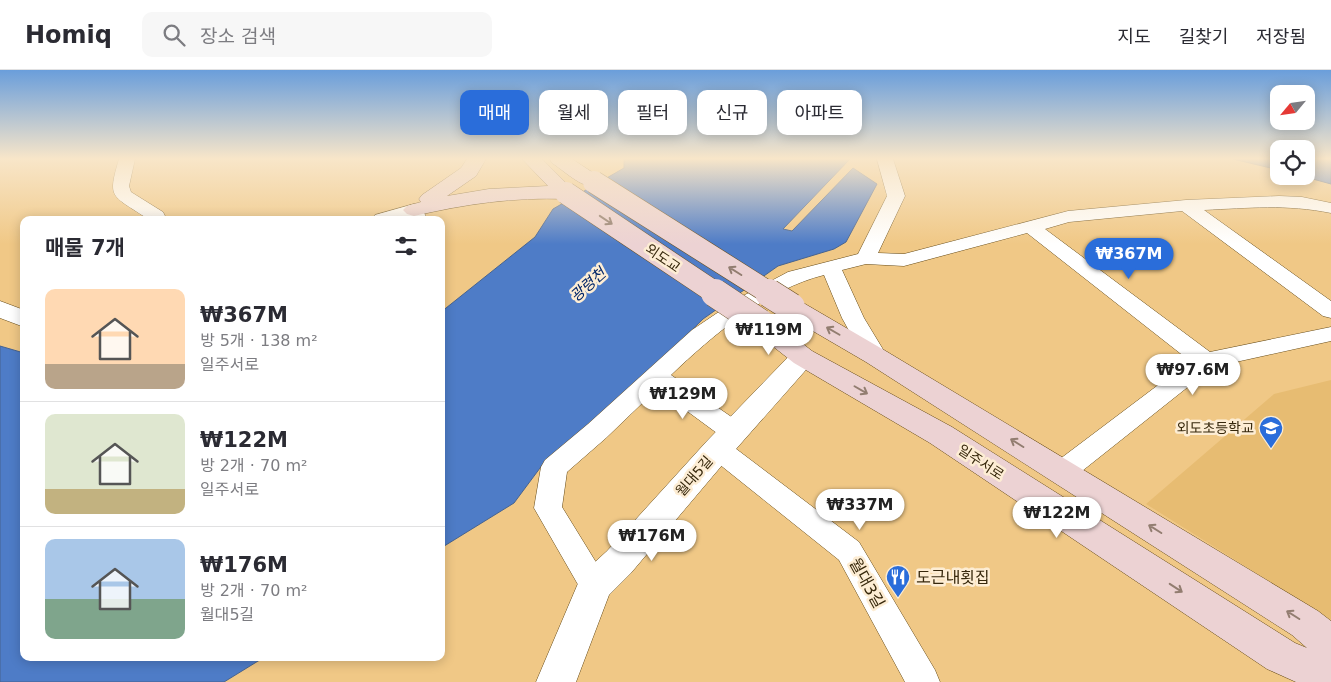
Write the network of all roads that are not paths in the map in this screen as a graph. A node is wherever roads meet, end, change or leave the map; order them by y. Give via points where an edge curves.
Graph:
1 (121, 188) edge
2 (450, 188) edge
3 (560, 188) edge
4 (603, 188) edge
5 (893, 188) edge
6 (566, 193) junction
7 (1186, 205) junction
8 (1331, 208) edge
9 (416, 215) edge
10 (156, 216) edge
11 (1031, 227) junction
12 (866, 258) junction
13 (831, 267) junction
14 (0, 309) edge
15 (1331, 312) edge
16 (20, 317) edge
17 (760, 323) joint
18 (1331, 334) edge
19 (875, 356) junction
20 (803, 357) junction
21 (1206, 361) junction
22 (656, 376) junction
23 (726, 440) junction
24 (1062, 472) junction
25 (595, 585) junction
26 (1331, 645) edge
27 (1331, 678) edge
28 (556, 682) edge
29 (923, 682) edge

1 - 10 street via 123,195
2 - 9 main road
3 - 6 main road
19 -> 4 main road, 외도교, bridge
5 - 12 street via 896,196
6 - 9 main road via 532,191 459,198
6 -> 17 main road, 외도교, bridge
7 - 8 street via 1279,201
7 - 11 street via 1068,217
7 - 15 street
11 - 12 street via 904,260
11 - 21 street
12 - 13 street
13 - 19 street via 853,318
13 - 22 street via 795,276 749,302 700,335
14 - 16 street
17 - 20 main road, 일주서로
18 - 21 street
24 -> 19 main road
20 - 23 street, 월대5길
20 -> 27 main road, 일주서로 via 941,435 1281,656
21 - 24 street
22 - 23 street, 월대3길
22 - 25 street via 554,467 548,508
23 - 25 street, 월대5길
23 - 29 street, 월대3길 via 849,551
26 -> 24 main road via 1306,623
25 - 28 street, 월대5길

